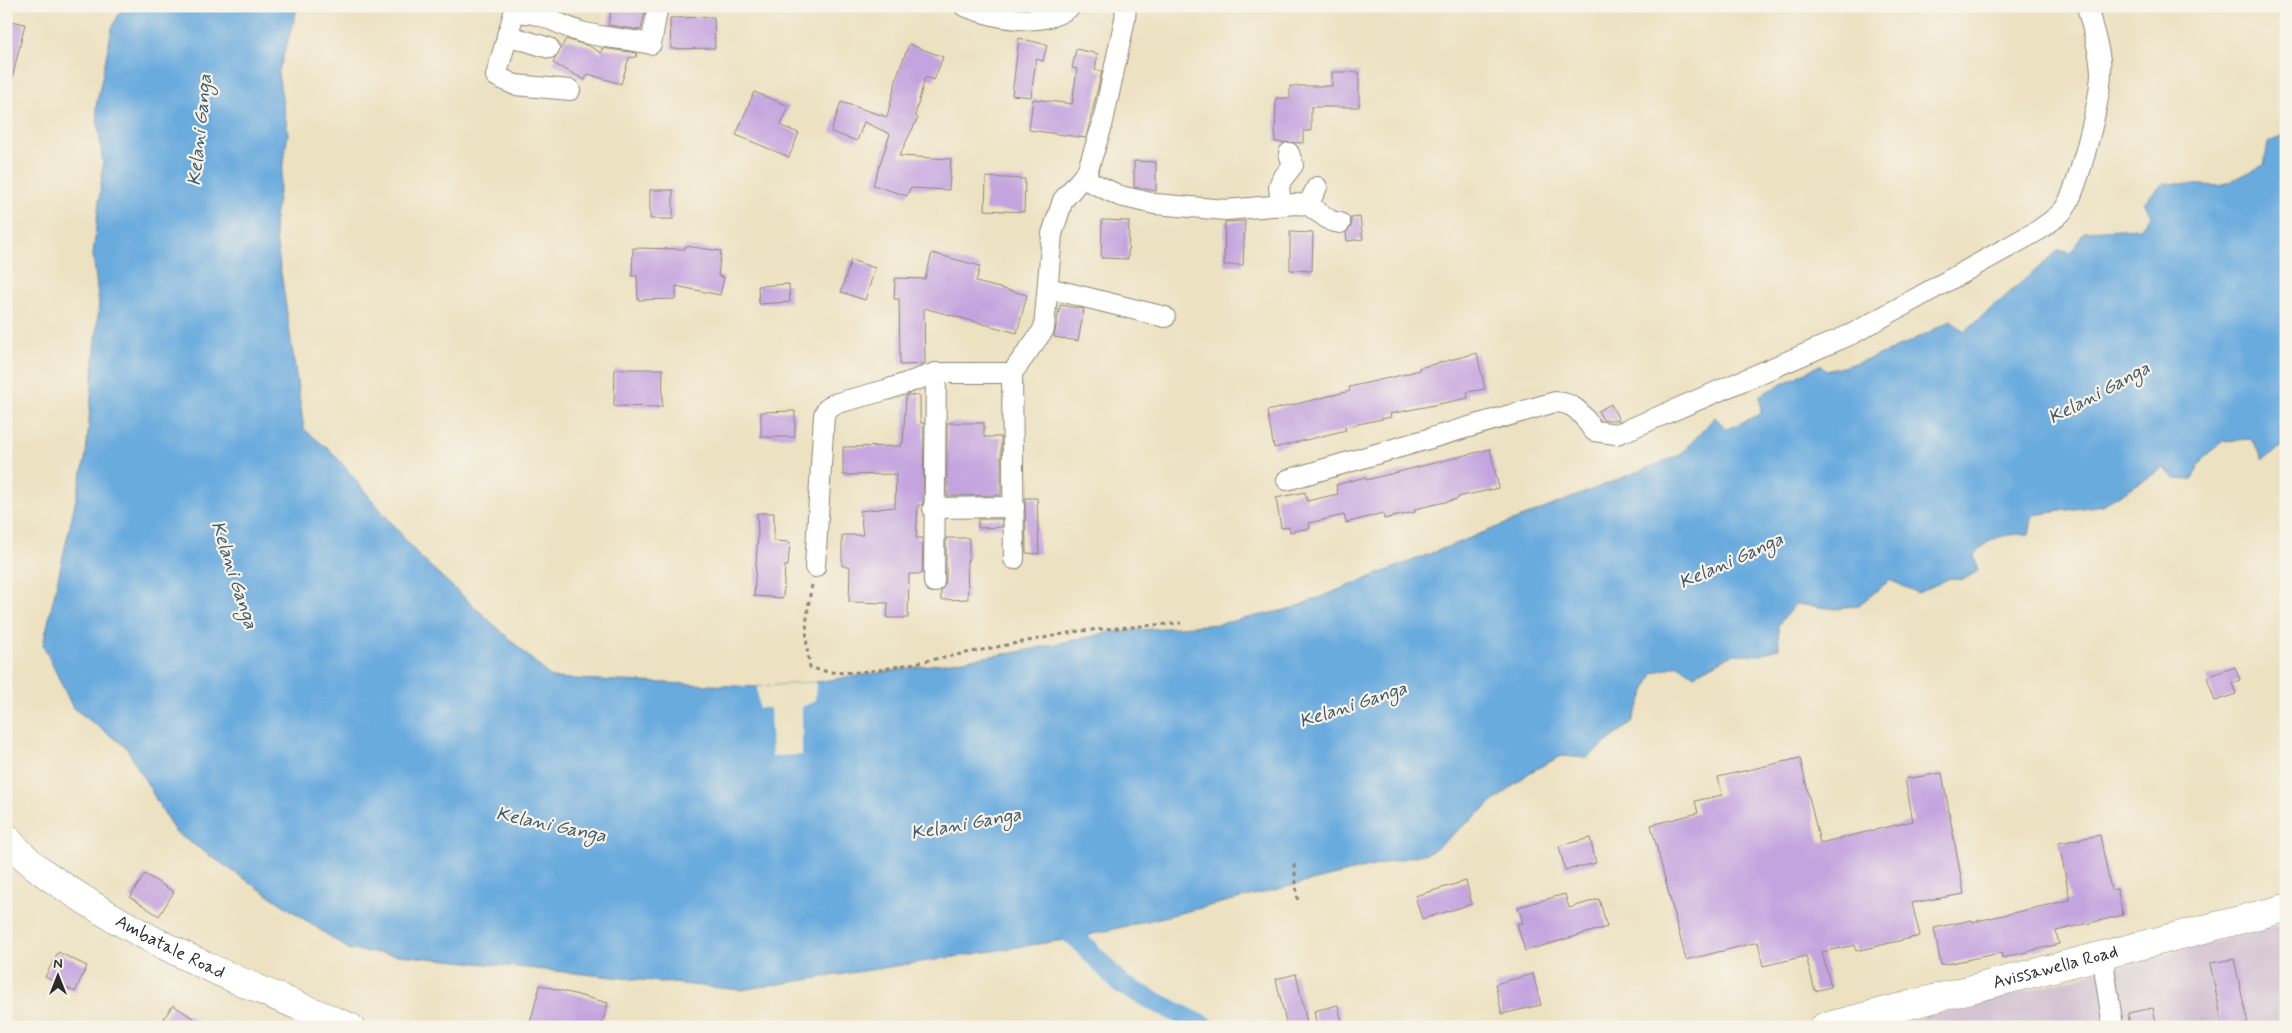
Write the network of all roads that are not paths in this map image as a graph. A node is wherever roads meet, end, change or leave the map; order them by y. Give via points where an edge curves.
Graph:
1 (658, 6) edge
2 (964, 6) edge
3 (1071, 6) edge
4 (1126, 6) edge
5 (2087, 6) edge
6 (508, 35) junction
7 (549, 48) dead end
8 (570, 90) dead end
9 (1289, 154) dead end
10 (1082, 178) junction
11 (1281, 206) junction
12 (1340, 223) dead end
13 (1048, 288) junction
14 (1165, 317) dead end
15 (1012, 373) junction
16 (936, 374) junction
17 (1287, 480) dead end
18 (1014, 507) junction
19 (933, 508) junction
20 (1014, 559) dead end
21 (815, 567) road end
22 (934, 582) dead end
23 (6, 837) edge
24 (2286, 908) edge
25 (2102, 954) junction
26 (350, 1027) edge
27 (1824, 1027) edge
28 (2113, 1027) edge

1 - 6 street via 651,44 581,32 528,12 514,13
2 - 3 street via 984,14 1032,20 1060,15
4 - 10 street via 1102,126 1087,172
5 - 17 street via 2100,61 2099,88 2074,189 2065,208 2039,230 1852,334 1616,434 1594,431 1575,407 1555,402
6 - 7 street
6 - 8 street via 496,76 515,85
9 - 11 street via 1293,165 1279,186
10 - 11 street via 1120,196 1155,204 1226,210
10 - 13 street via 1063,200 1052,234
11 - 12 street via 1312,196 1322,216
13 - 14 street
13 - 15 street via 1044,329
15 - 16 street
15 - 18 street
16 - 19 street
16 - 21 street via 834,404 827,409 824,415
18 - 19 street
18 - 20 street
19 - 22 street
23 - 26 main road, Ambatale Road via 62,886 119,922 195,961
24 - 25 main road, Avissawella Road
25 - 27 main road, Avissawella Road
25 - 28 street

